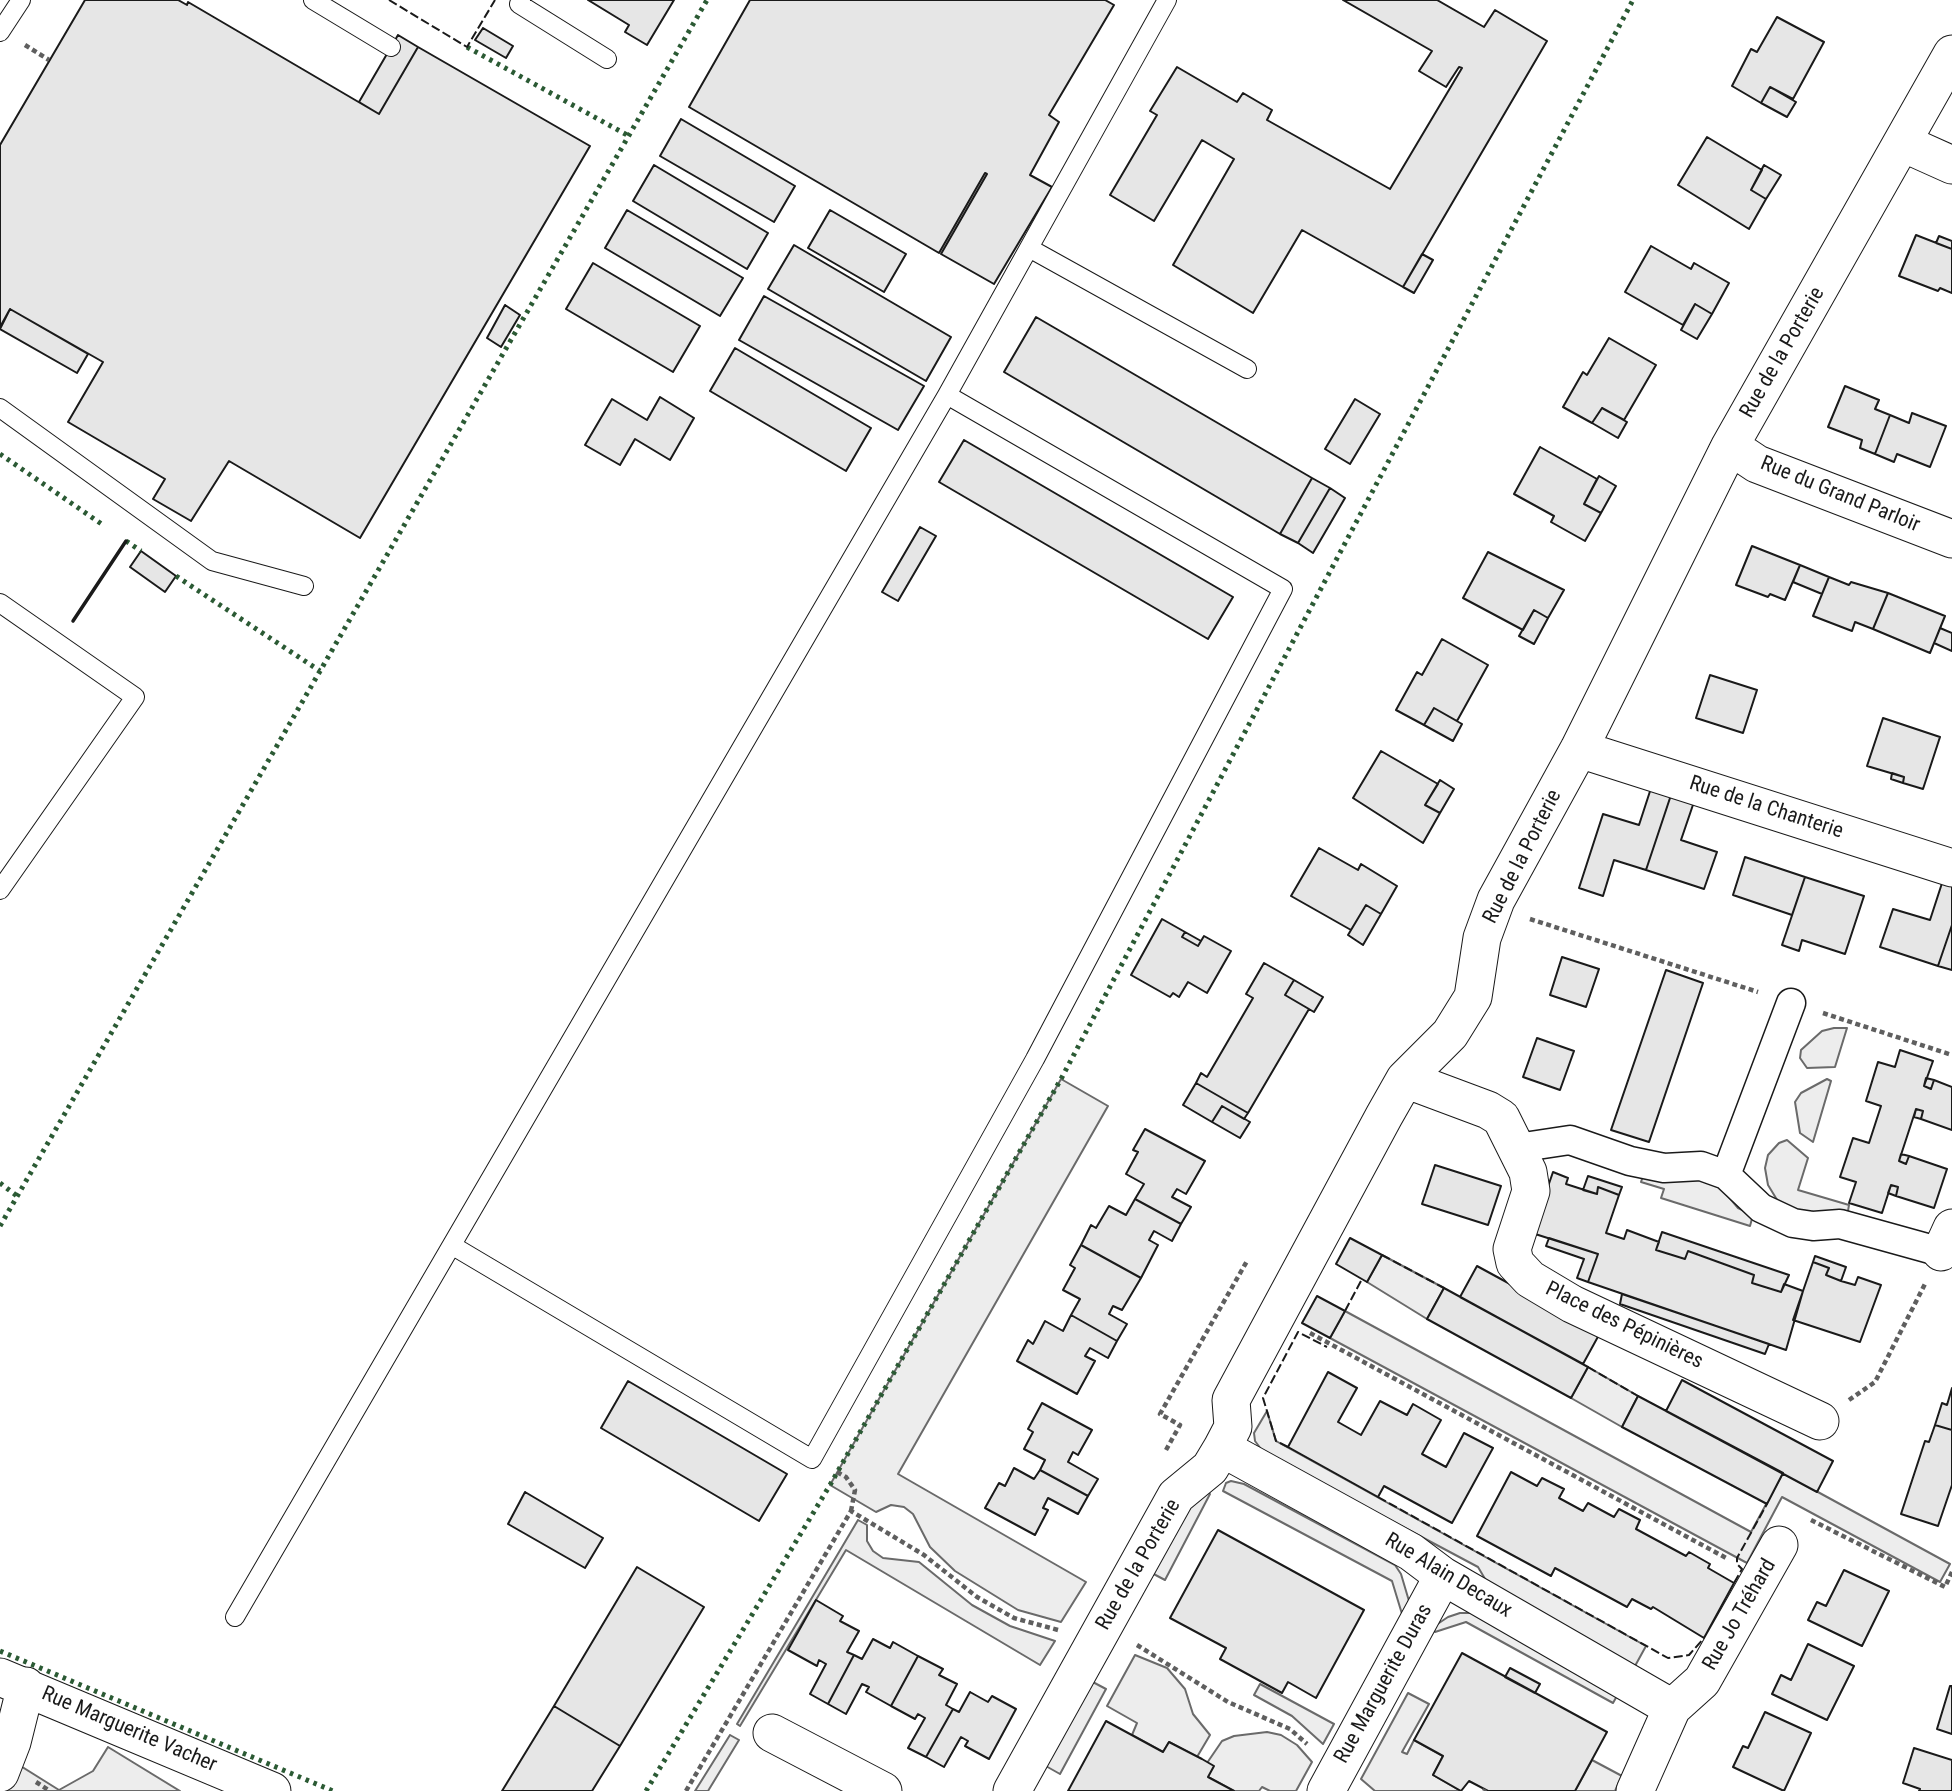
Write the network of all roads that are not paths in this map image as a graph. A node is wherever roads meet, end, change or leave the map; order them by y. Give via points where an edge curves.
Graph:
1 (21, 0) edge
2 (313, 0) edge
3 (521, 0) edge
4 (1167, 0) edge
5 (0, 32) edge
6 (391, 47) dead end
7 (1952, 54) edge
8 (607, 59) dead end
9 (1903, 143) junction
10 (1952, 164) edge
11 (1029, 248) junction
12 (1247, 369) dead end
13 (947, 395) junction
14 (0, 408) edge
15 (1730, 446) junction
16 (1952, 539) edge
17 (303, 586) dead end
18 (0, 603) edge
19 (1579, 749) junction
20 (1952, 868) edge
21 (0, 890) edge
22 (1791, 1003) road end
23 (1405, 1079) junction
24 (1517, 1148) junction
25 (1726, 1175) junction
26 (1947, 1240) edge
27 (453, 1245) junction
28 (1820, 1421) road end
29 (1222, 1448) junction
30 (1779, 1545) dead end
31 (1443, 1576) junction
32 (235, 1617) dead end
33 (13, 1682) edge
34 (1672, 1708) junction
35 (772, 1733) dead end
36 (0, 1773) edge
37 (272, 1791) edge
38 (883, 1791) edge
39 (1012, 1791) edge
40 (1326, 1791) edge
41 (1635, 1791) edge

1 - 5 lane
2 - 6 lane
3 - 8 lane via 519,4
4 - 11 lane
7 - 9 street, Rue de la Porterie
9 - 10 street
9 - 15 street, Rue de la Porterie
11 - 12 lane
11 - 13 lane
13 - 27 lane
13 - 27 lane via 1283,589 1035,1059 812,1459
14 - 17 lane via 212,561
15 - 16 street, Rue du Grand Parloir via 1756,464
15 - 19 street, Rue de la Porterie
18 - 21 lane via 135,697
19 - 20 street, Rue de la Chanterie
19 - 23 street, Rue de la Porterie via 1496,900 1482,938 1473,997 1450,1034
22 - 25 street
23 - 24 street, Place des Pépinières via 1488,1110 1500,1118
23 - 29 street, Rue de la Porterie via 1231,1400 1233,1427
24 - 25 street via 1570,1140 1629,1161 1664,1168 1700,1166
24 - 28 street, Place des Pépinières via 1531,1191 1512,1249 1515,1263 1530,1279 1572,1304
25 - 26 street via 1761,1208 1793,1223 1840,1224
27 - 32 lane
29 - 31 street, Rue Alain Decaux via 1411,1552
29 - 39 street, Rue de la Porterie via 1210,1468 1175,1496
30 - 34 street, Rue Jo Tréhard via 1702,1681
31 - 34 street, Rue Alain Decaux
31 - 40 street, Rue Marguerite Duras
33 - 36 street, Rue Marguerite Vacher via 12,1742
33 - 37 street, Rue Marguerite Vacher
34 - 41 street, Rue Jo Tréhard
35 - 38 street

